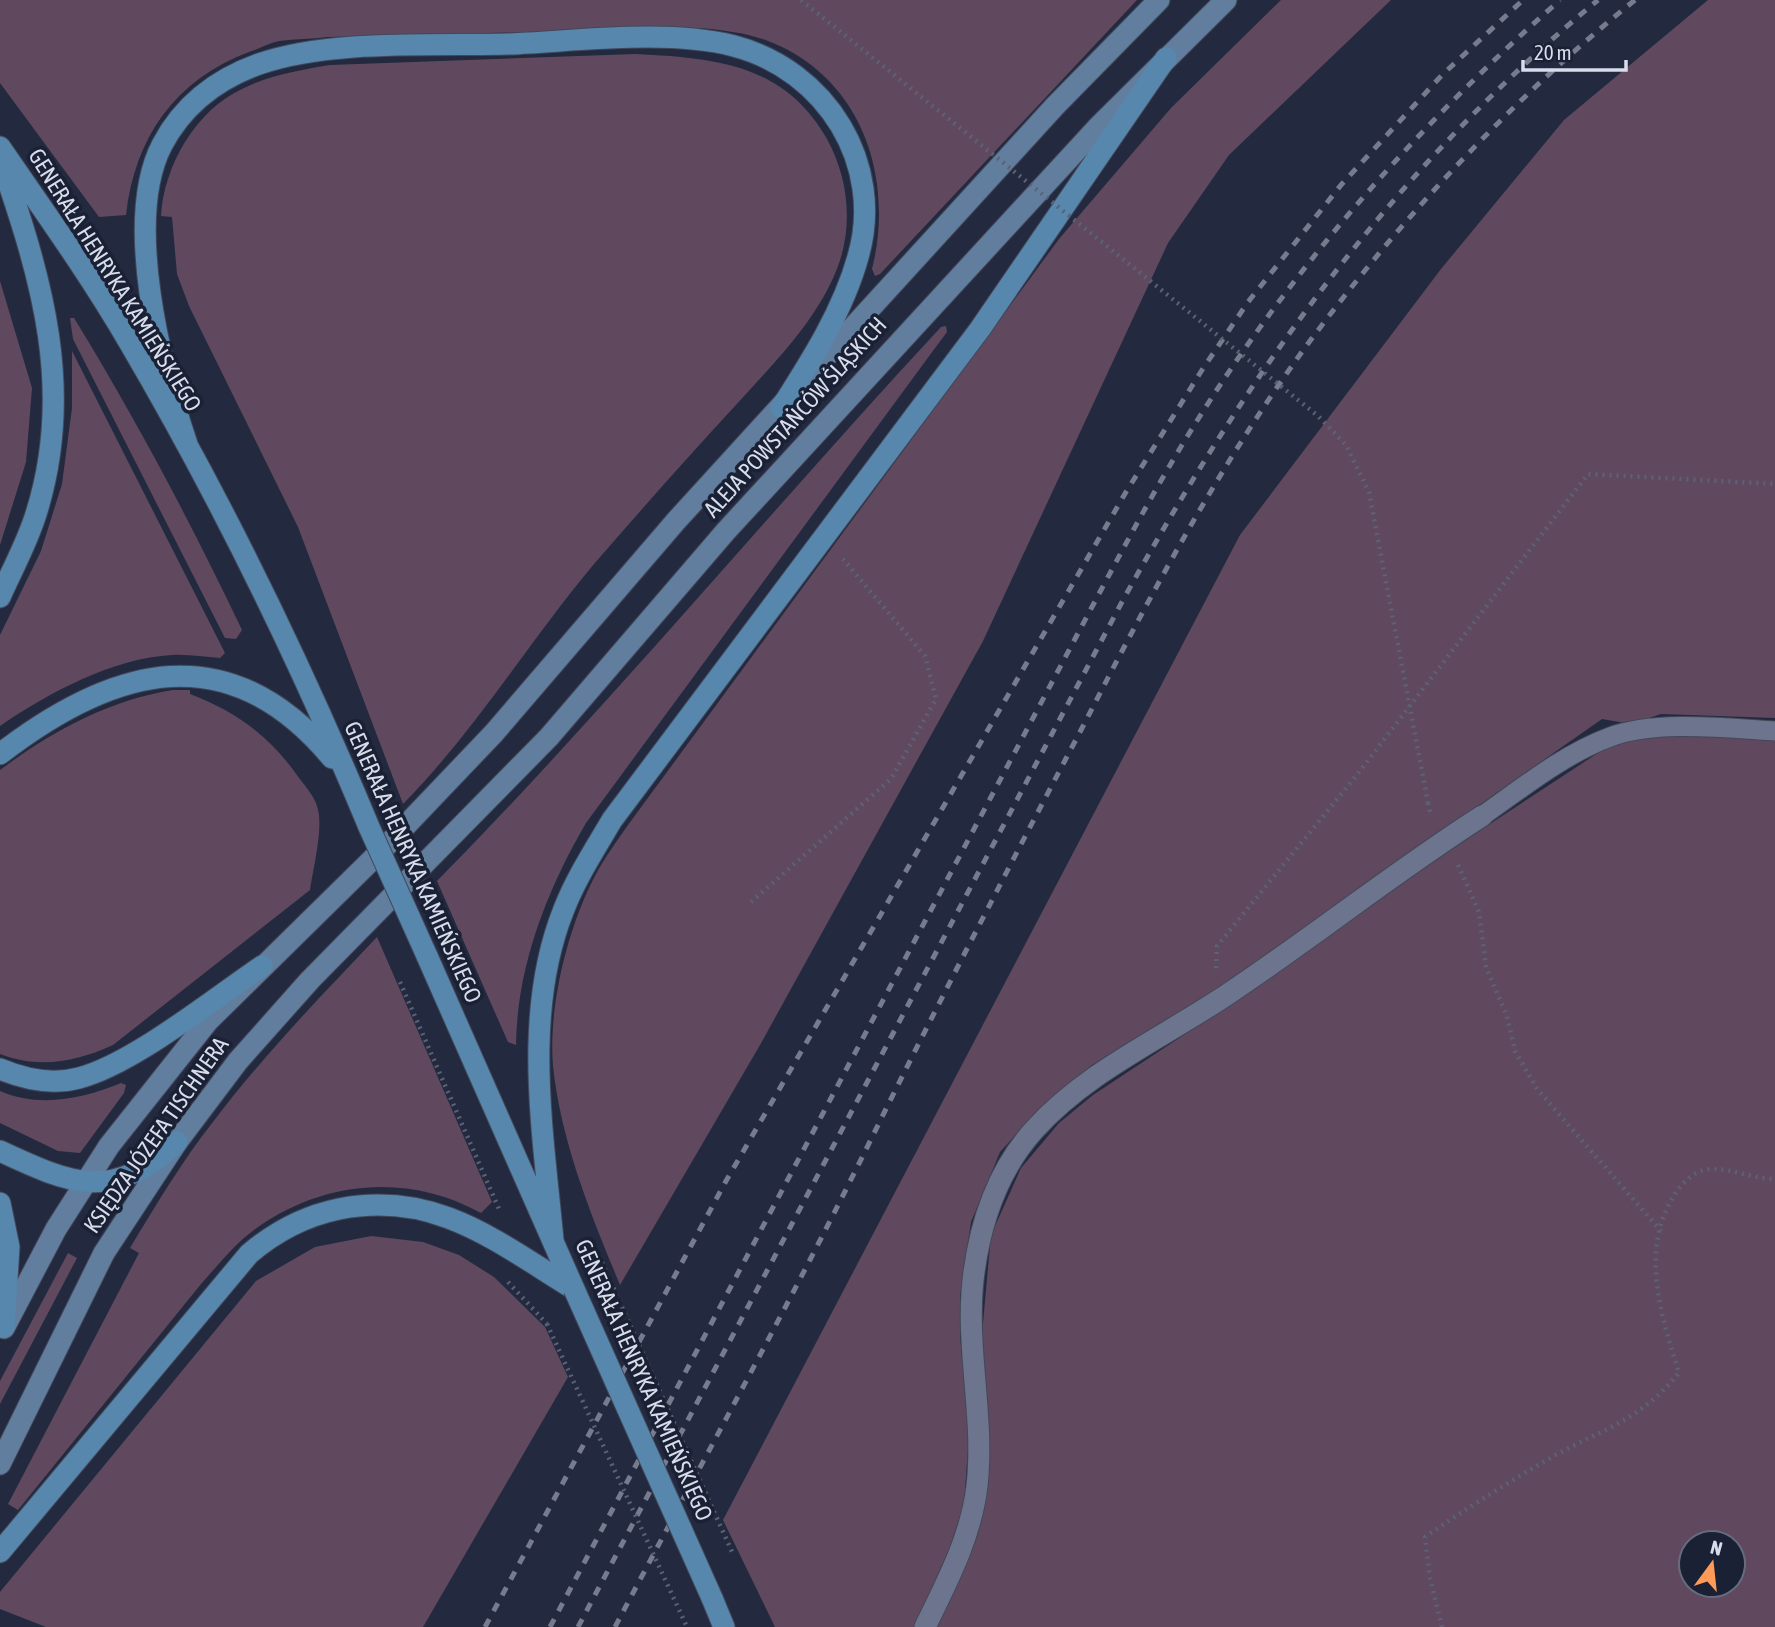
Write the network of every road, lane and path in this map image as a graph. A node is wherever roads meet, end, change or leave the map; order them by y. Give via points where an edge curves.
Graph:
1 (801, 0) edge
2 (1159, 0) edge
3 (1226, 0) edge
4 (1166, 58) junction
5 (0, 147) edge
6 (0, 159) edge
7 (781, 408) junction
8 (187, 444) junction
9 (1775, 484) edge
10 (825, 537) junction
11 (0, 597) edge
12 (1775, 731) edge
13 (0, 754) edge
14 (352, 786) junction
15 (1428, 803) dead end
16 (1482, 816) joint
17 (392, 840) joint
18 (1438, 844) junction
19 (412, 877) joint
20 (751, 902) dead end
21 (262, 966) junction
22 (400, 982) dead end
23 (1213, 1004) junction
24 (0, 1069) edge
25 (177, 1142) junction
26 (0, 1151) edge
27 (1775, 1179) edge
28 (84, 1183) junction
29 (0, 1203) edge
30 (499, 1209) dead end
31 (1661, 1231) junction
32 (552, 1240) junction
33 (600, 1255) dead end
34 (505, 1279) dead end
35 (575, 1289) junction
36 (2, 1331) edge
37 (0, 1464) edge
38 (0, 1552) edge
39 (733, 1554) dead end
40 (687, 1627) edge
41 (724, 1627) edge
42 (925, 1627) edge
43 (1442, 1627) edge

1 - 15 path, bridge via 1318,416 1346,445 1369,492
2 - 7 main road, ALEJA POWSTAŃCÓW ŚLĄSKICH via 1055,106
3 - 4 main road, ALEJA POWSTAŃCÓW ŚLĄSKICH
4 - 10 main road via 980,329
4 - 19 main road, ALEJA POWSTAŃCÓW ŚLĄSKICH via 726,531 548,737
5 - 8 main road, GENERAŁA HENRYKA KAMIEŃSKIEGO via 128,340
6 - 11 main road via 26,233 49,331 56,391 41,498
7 - 8 main road via 849,283 862,231 860,179 847,133 822,98 799,77 732,45 674,38 348,49 304,53 227,77 197,99 162,145 146,205 146,257 163,357
7 - 17 main road, ALEJA POWSTAŃCÓW ŚLĄSKICH via 494,733
8 - 14 main road, GENERAŁA HENRYKA KAMIEŃSKIEGO via 262,590
9 - 23 path via 1588,474 1356,776 1217,946
10 - 20 path via 925,656 936,699 891,779
10 - 32 main road via 612,820 564,908 548,956 540,1006 541,1116
12 - 16 lane via 1678,726 1611,736
13 - 14 main road via 41,723 91,696 142,680 192,675 236,685 270,702 323,747
14 - 32 main road, GENERAŁA HENRYKA KAMIEŃSKIEGO, bridge
16 - 18 street
17 - 21 main road, KSIĘDZA JÓZEFA TISCHNERA
18 - 23 street
18 - 31 path via 1461,868 1479,912 1486,967 1507,1016 1515,1051 1537,1089
19 - 25 main road, KSIĘDZA JÓZEFA TISCHNERA via 272,1021
21 - 24 main road via 127,1057 96,1072 48,1081
21 - 28 main road, KSIĘDZA JÓZEFA TISCHNERA via 166,1071
22 - 30 path
23 - 42 street via 1118,1062 1060,1105 1018,1151 992,1197 978,1244 970,1310 977,1485 953,1572
25 - 28 main road via 131,1174
25 - 37 main road, KSIĘDZA JÓZEFA TISCHNERA via 104,1253
26 - 28 main road
27 - 31 path via 1711,1169 1687,1177 1671,1200
28 - 36 main road, KSIĘDZA JÓZEFA TISCHNERA
29 - 36 main road via 9,1247
31 - 43 path via 1653,1254 1662,1318 1679,1373 1657,1400 1607,1433 1558,1454 1425,1537
32 - 35 main road, GENERAŁA HENRYKA KAMIEŃSKIEGO
33 - 39 path, bridge
34 - 40 path, bridge via 547,1325
35 - 38 main road via 484,1233 409,1205 351,1207 298,1222 271,1235 249,1254
35 - 41 main road, GENERAŁA HENRYKA KAMIEŃSKIEGO, bridge

